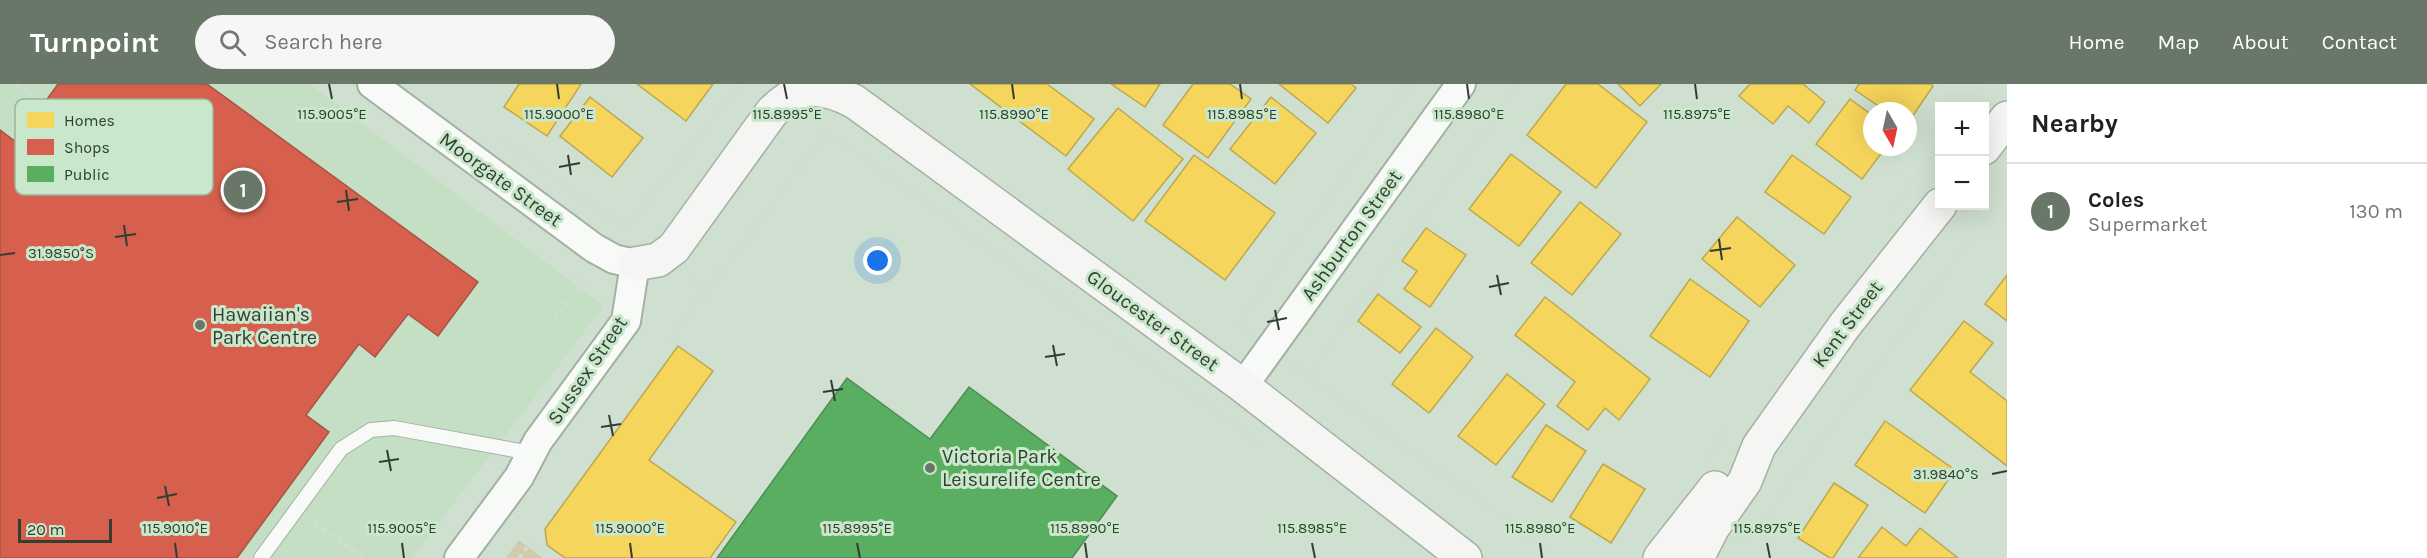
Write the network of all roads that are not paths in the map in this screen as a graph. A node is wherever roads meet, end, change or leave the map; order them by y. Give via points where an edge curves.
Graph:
1 (372, 84) edge
2 (1461, 84) edge
3 (834, 88) edge
4 (2007, 118) edge
5 (1989, 141) edge
6 (1937, 210) edge
7 (634, 258) junction
8 (1243, 386) junction
9 (1759, 446) junction
10 (531, 453) junction
11 (261, 558) edge
12 (459, 558) edge
13 (1465, 558) edge
14 (1660, 558) edge
15 (1697, 558) edge

1 - 7 street, Moorgate Street
2 - 8 street, Ashburton Street
3 - 7 street via 802,90 784,99 674,248
3 - 8 street, Gloucester Street
4 - 5 street
6 - 9 street, Kent Street via 1845,325
7 - 10 street, Sussex Street via 626,321
8 - 13 street, Gloucester Street
9 - 14 street, Kent Street via 1733,465
9 - 15 street, Kent Street via 1745,481
10 - 11 lane via 394,428 372,430 341,449
10 - 12 street, Sussex Street via 519,477

